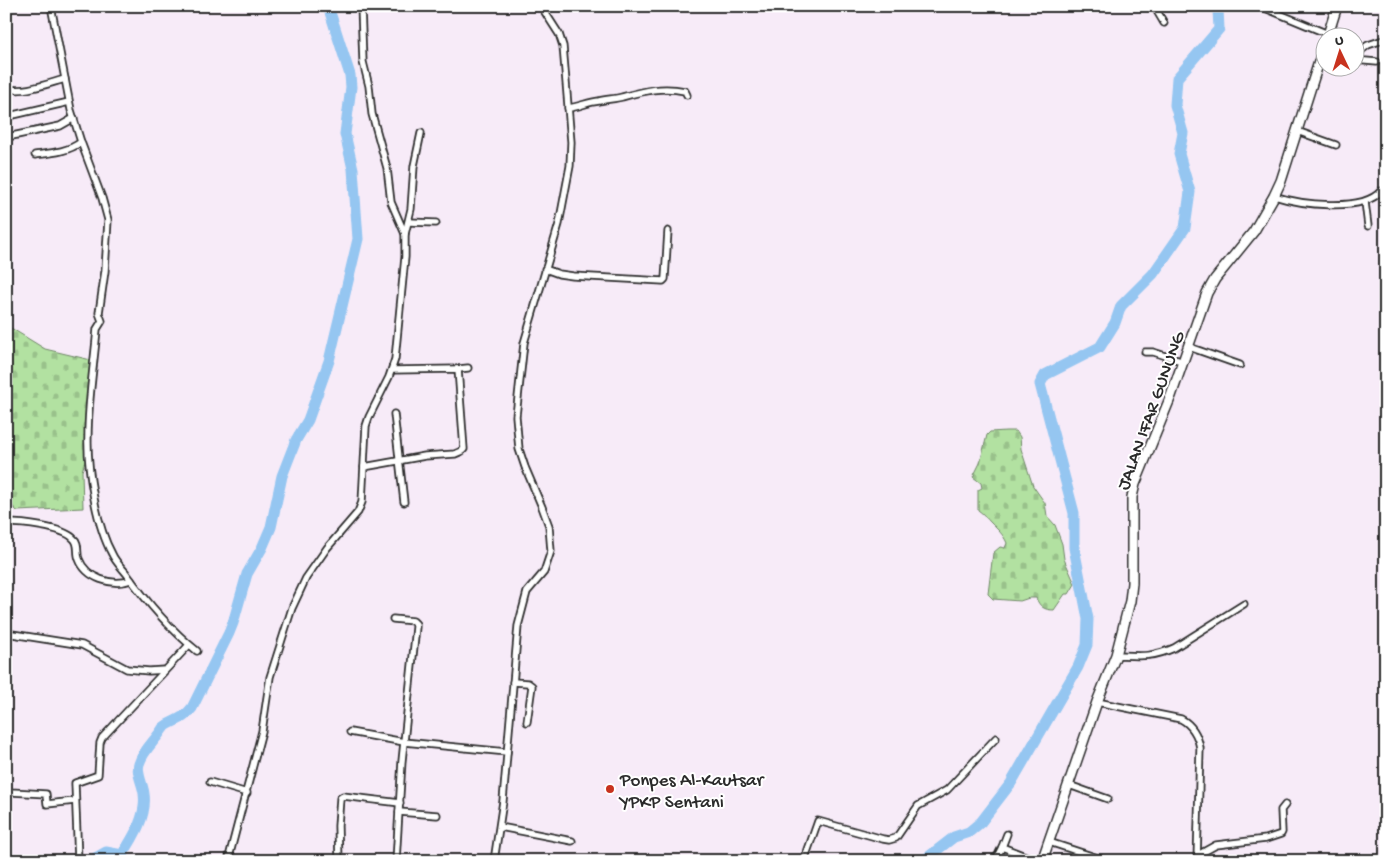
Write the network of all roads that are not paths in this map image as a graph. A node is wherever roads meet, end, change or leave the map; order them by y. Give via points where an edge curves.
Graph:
1 (51, 6) edge
2 (360, 6) edge
3 (541, 6) edge
4 (1154, 6) edge
5 (1260, 6) edge
6 (1337, 6) edge
7 (1164, 23) dead end
8 (1330, 28) edge
9 (1314, 30) edge
10 (1386, 39) edge
11 (1364, 48) edge
12 (1364, 61) edge
13 (1376, 62) dead end
14 (1316, 78) edge
15 (65, 79) junction
16 (6, 88) edge
17 (687, 95) dead end
18 (69, 102) junction
19 (568, 108) junction
20 (9, 116) dead end
21 (74, 118) junction
22 (1298, 131) junction
23 (421, 133) dead end
24 (12, 136) dead end
25 (81, 142) junction
26 (1336, 145) dead end
27 (36, 156) dead end
28 (1381, 191) dead end
29 (1274, 196) junction
30 (1365, 202) junction
31 (409, 222) junction
32 (436, 223) dead end
33 (1368, 226) dead end
34 (668, 231) dead end
35 (406, 234) junction
36 (545, 269) junction
37 (1189, 347) junction
38 (1145, 352) dead end
39 (1184, 362) junction
40 (1240, 365) dead end
41 (468, 368) dead end
42 (458, 369) junction
43 (392, 370) junction
44 (394, 414) dead end
45 (400, 462) junction
46 (364, 467) junction
47 (404, 502) dead end
48 (6, 523) edge
49 (131, 580) junction
50 (1244, 604) dead end
51 (393, 619) dead end
52 (6, 633) edge
53 (189, 645) junction
54 (197, 651) dead end
55 (1116, 655) junction
56 (165, 670) junction
57 (512, 682) junction
58 (1097, 702) junction
59 (527, 722) dead end
60 (350, 732) dead end
61 (996, 738) dead end
62 (404, 742) junction
63 (507, 752) junction
64 (210, 782) dead end
65 (1069, 786) junction
66 (6, 789) edge
67 (247, 793) junction
68 (1108, 799) dead end
69 (75, 801) junction
70 (400, 803) junction
71 (1285, 805) dead end
72 (399, 812) junction
73 (437, 815) dead end
74 (500, 827) junction
75 (1007, 834) dead end
76 (572, 841) dead end
77 (1049, 842) junction
78 (1002, 847) junction
79 (1198, 858) edge
80 (78, 861) edge
81 (228, 861) edge
82 (339, 861) edge
83 (396, 861) edge
84 (494, 861) edge
85 (804, 861) edge
86 (995, 861) edge
87 (1038, 861) edge
88 (1042, 861) edge
89 (1107, 861) edge

1 - 15 street
2 - 35 street via 372,114 385,160 391,202
3 - 19 street via 563,46
4 - 7 street
5 - 9 street
6 - 8 street
10 - 11 street
12 - 13 street
14 - 22 street, JALAN IFAR GUNUNG
15 - 16 street via 21,90
15 - 18 street
17 - 19 street via 685,91 652,89
18 - 20 street
18 - 21 street
19 - 36 street via 570,166 559,224
21 - 24 street via 60,126
21 - 25 street
22 - 26 street
22 - 29 street, JALAN IFAR GUNUNG
23 - 31 street via 414,166
25 - 27 street via 66,150
25 - 49 street via 108,220 106,271 99,313 102,321 97,329 88,424 89,459 97,509 108,546
28 - 30 street
29 - 30 street via 1304,203
29 - 37 street, JALAN IFAR GUNUNG via 1254,232 1207,293
30 - 33 street
31 - 32 street
31 - 35 street
34 - 36 street via 663,281 573,276
35 - 43 street via 397,347
36 - 57 street via 524,343 516,416 520,449 547,520 551,551 547,566 524,601
37 - 39 street, JALAN IFAR GUNUNG
37 - 40 street
38 - 39 street
39 - 55 street, JALAN IFAR GUNUNG via 1133,491 1132,583
41 - 42 street
42 - 43 street
42 - 45 street via 464,449 455,454
43 - 46 street via 369,417
44 - 45 street
45 - 46 street
45 - 47 street
46 - 67 street via 360,508 312,570 292,608 270,677 264,723
48 - 49 street via 38,526 72,536 78,543 78,556 87,572 112,582
49 - 53 street
50 - 55 street via 1161,654 1148,657
51 - 62 street via 416,624
52 - 56 street via 82,646 126,668
53 - 54 street
53 - 56 street
55 - 58 street, JALAN IFAR GUNUNG
56 - 69 street via 102,738 99,773 75,783
57 - 59 street via 528,682 532,686
57 - 63 street
58 - 65 street, JALAN IFAR GUNUNG
58 - 79 street via 1180,719 1192,729 1200,748
60 - 62 street
61 - 85 street via 947,790 918,806 896,838 883,839 818,821
62 - 63 street
62 - 70 street
63 - 74 street
64 - 67 street
65 - 68 street
65 - 77 street, JALAN IFAR GUNUNG
66 - 69 street via 46,794 47,804
67 - 81 street
69 - 80 street
70 - 72 street
70 - 82 street via 340,798
71 - 79 street via 1281,810 1280,834 1266,839 1216,844
72 - 73 street
72 - 83 street
74 - 76 street
74 - 84 street
75 - 78 street
77 - 88 street, JALAN IFAR GUNUNG
77 - 89 street
78 - 86 street
78 - 87 street

